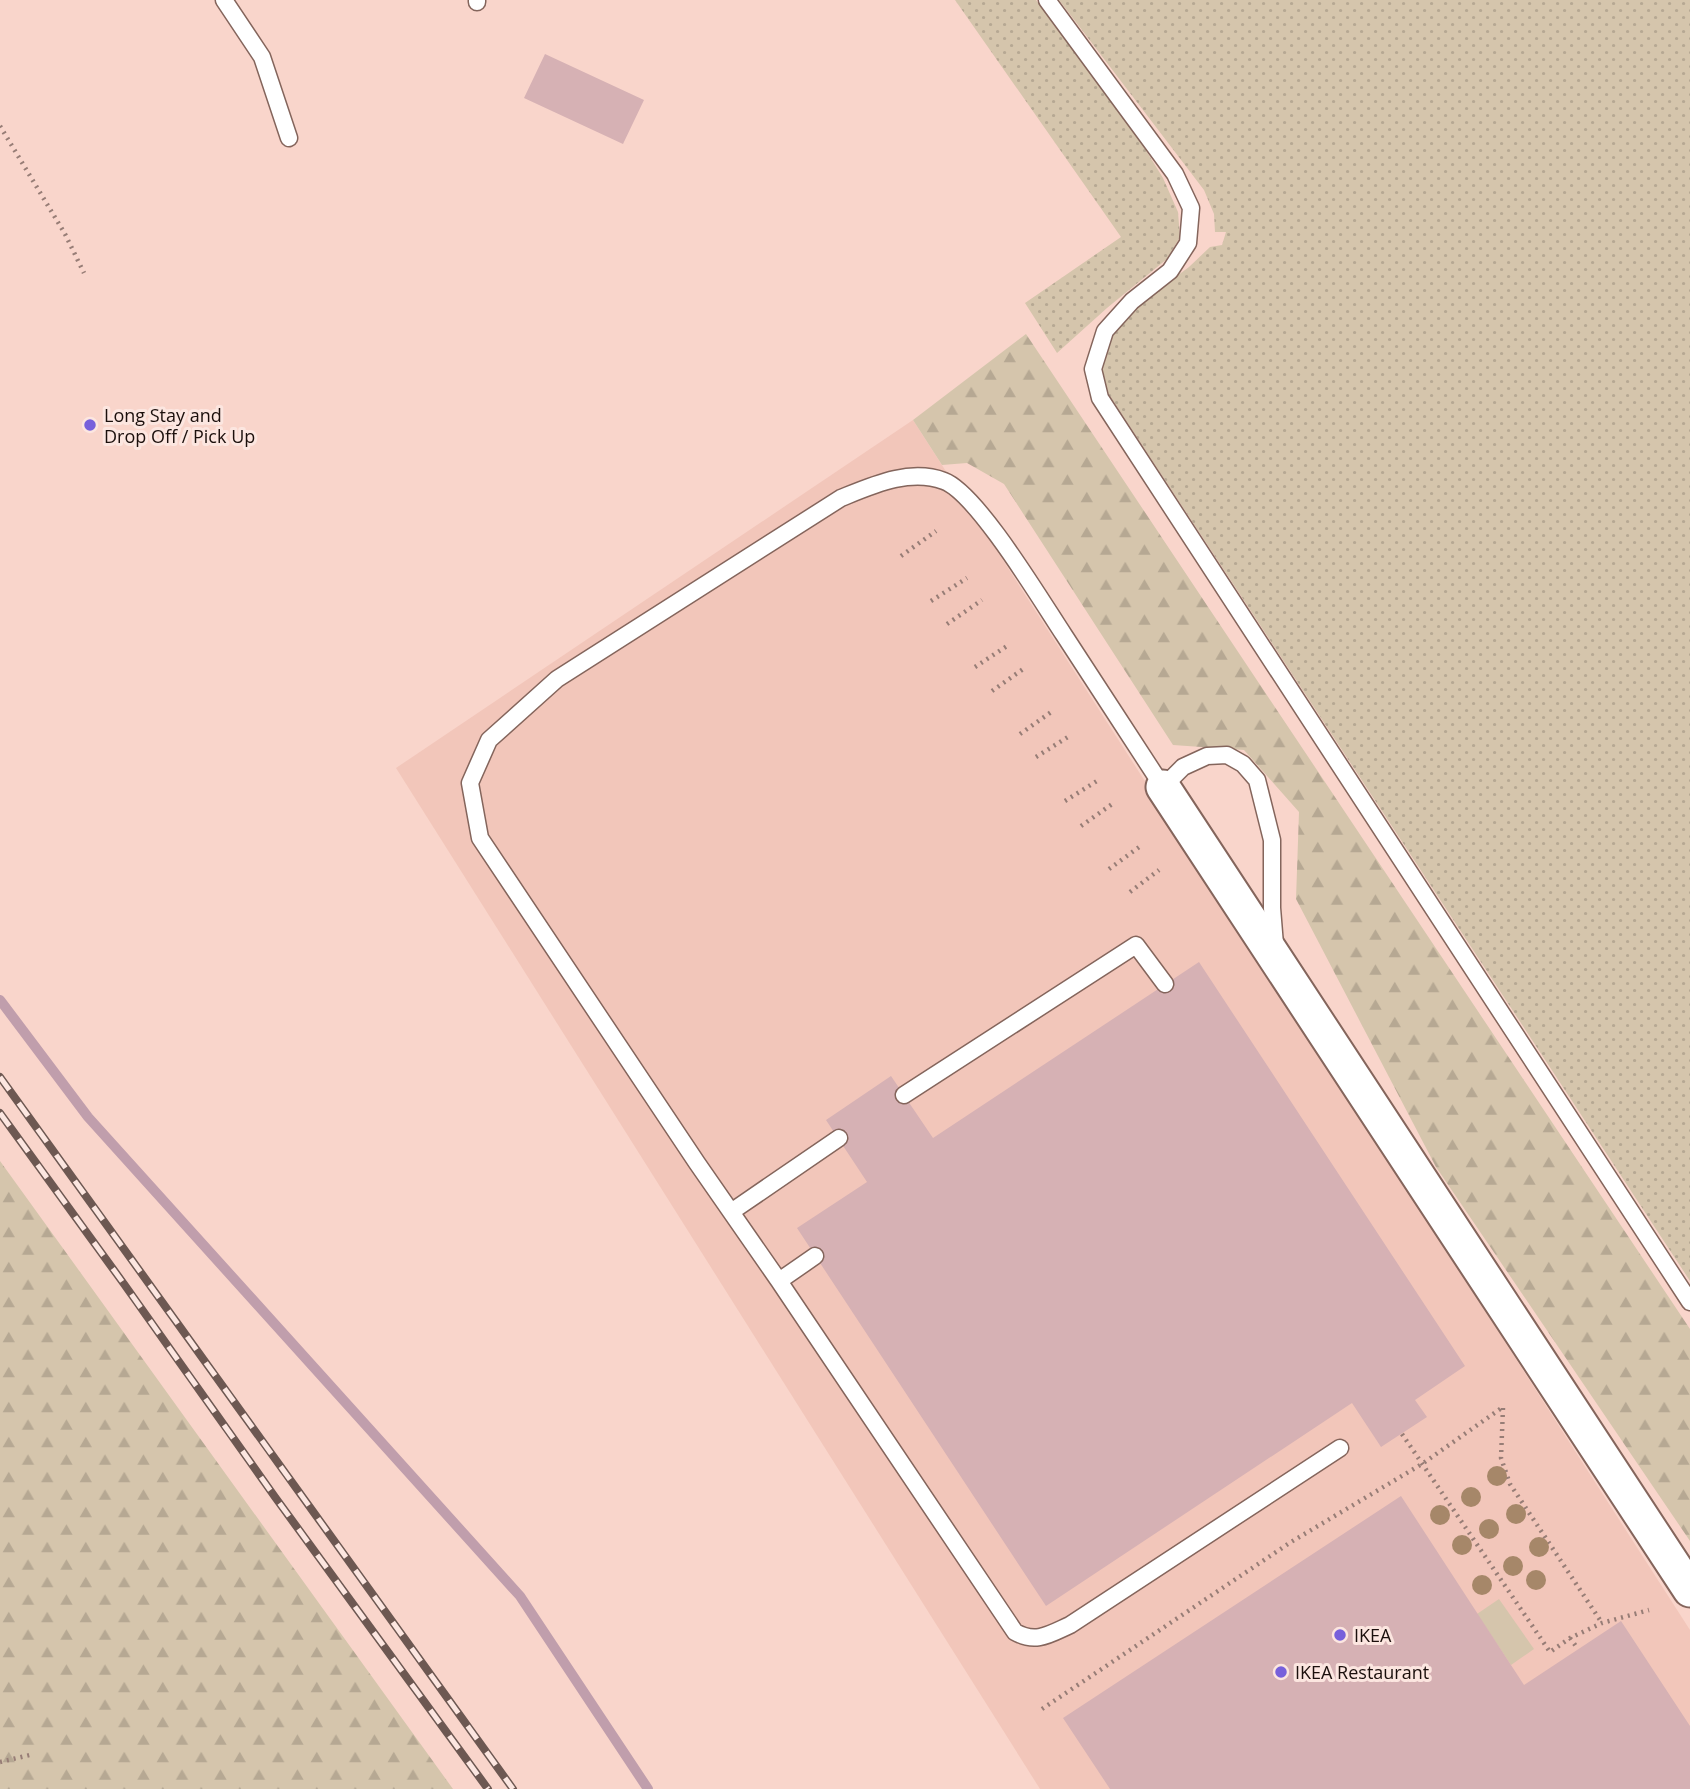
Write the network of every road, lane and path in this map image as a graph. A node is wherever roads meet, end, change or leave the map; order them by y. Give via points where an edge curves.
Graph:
1 (224, 0) edge
2 (1047, 0) edge
3 (0, 126) edge
4 (289, 138) dead end
5 (84, 273) dead end
6 (936, 531) dead end
7 (901, 556) dead end
8 (967, 578) dead end
9 (931, 600) dead end
10 (982, 600) dead end
11 (947, 624) dead end
12 (1010, 644) dead end
13 (975, 667) dead end
14 (1026, 667) dead end
15 (992, 691) dead end
16 (1054, 710) dead end
17 (1020, 734) dead end
18 (1071, 735) dead end
19 (1036, 757) dead end
20 (1100, 779) dead end
21 (1163, 787) junction
22 (1065, 801) dead end
23 (1115, 802) dead end
24 (1081, 826) dead end
25 (1142, 845) dead end
26 (1109, 869) dead end
27 (1159, 870) dead end
28 (1130, 892) dead end
29 (1277, 961) junction
30 (1165, 984) dead end
31 (904, 1095) dead end
32 (839, 1138) dead end
33 (731, 1212) junction
34 (815, 1256) dead end
35 (779, 1281) junction
36 (1690, 1302) edge
37 (1402, 1434) dead end
38 (1340, 1448) dead end
39 (1422, 1464) junction
40 (1690, 1590) edge
41 (1649, 1610) dead end
42 (1602, 1623) junction
43 (1570, 1638) junction
44 (1578, 1649) dead end
45 (1041, 1709) dead end
46 (34, 1754) dead end
47 (0, 1762) edge

1 - 4 lane via 262,57
2 - 36 lane via 1175,174 1191,208 1188,243 1170,271 1132,301 1105,331 1094,369 1100,398
3 - 5 path
6 - 7 path
8 - 9 path
10 - 11 path
12 - 13 path
14 - 15 path
16 - 17 path
18 - 19 path
20 - 22 path
21 - 29 street
21 - 29 lane via 1183,767 1207,755 1227,755 1257,780 1272,840
21 - 33 lane via 988,524 947,481 924,475 873,485 841,499 557,679 489,740 470,782 480,838
23 - 24 path
25 - 26 path
27 - 28 path
29 - 40 street
30 - 31 lane via 1136,944
32 - 33 lane
33 - 35 lane
34 - 35 lane
35 - 38 lane via 1005,1618 1024,1637 1035,1639 1070,1625
37 - 39 path
39 - 42 path via 1503,1407 1501,1458 1510,1484
39 - 43 path via 1550,1652
39 - 45 path via 1291,1542
41 - 42 path
42 - 43 path
43 - 44 path
46 - 47 path

